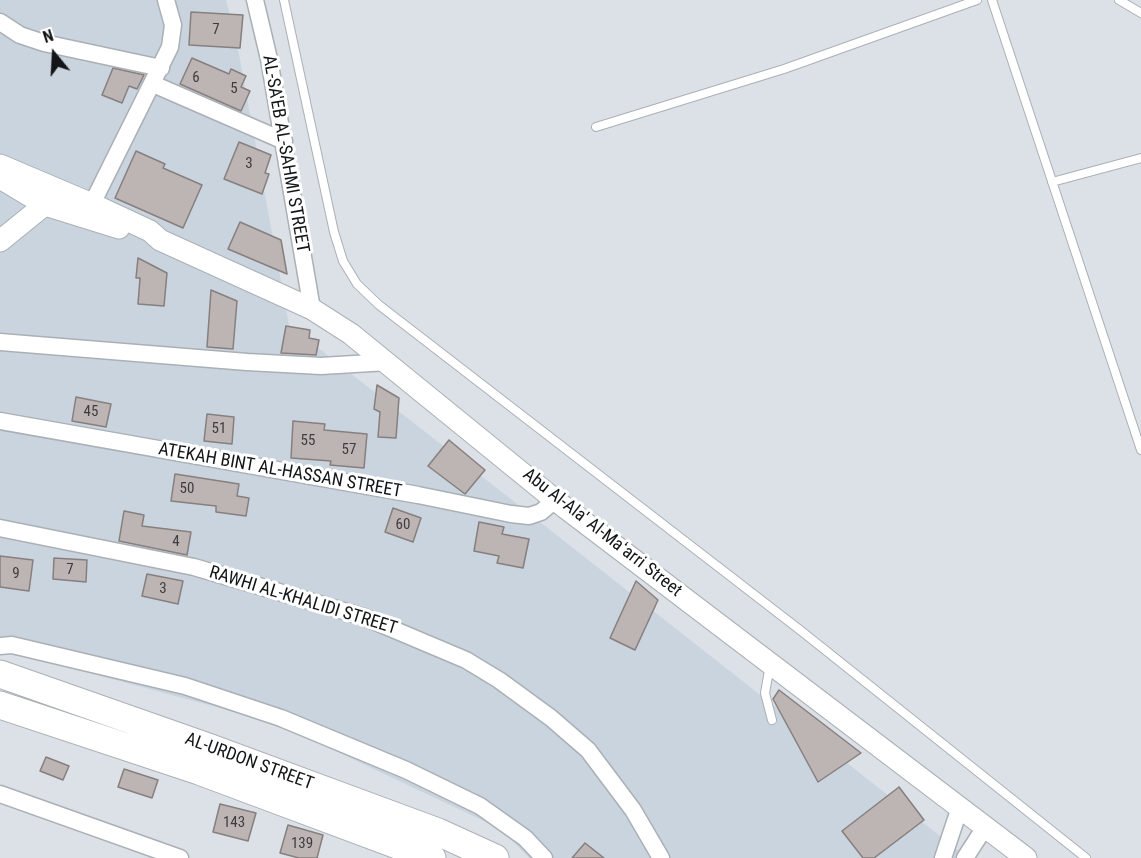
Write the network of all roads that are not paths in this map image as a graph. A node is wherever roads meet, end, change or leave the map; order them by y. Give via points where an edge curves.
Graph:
1 (166, 0) edge
2 (255, 0) edge
3 (284, 0) edge
4 (977, 0) edge
5 (992, 0) edge
6 (1119, 0) edge
7 (1141, 13) edge
8 (0, 22) edge
9 (161, 68) junction
10 (153, 84) junction
11 (596, 127) dead end
12 (284, 141) junction
13 (1141, 158) edge
14 (0, 165) edge
15 (0, 178) edge
16 (1052, 182) junction
17 (53, 198) junction
18 (92, 204) junction
19 (160, 240) junction
20 (0, 241) edge
21 (312, 309) junction
22 (0, 342) edge
23 (388, 362) junction
24 (0, 421) edge
25 (1141, 450) edge
26 (555, 500) junction
27 (0, 528) edge
28 (0, 646) edge
29 (771, 661) junction
30 (0, 674) edge
31 (0, 705) edge
32 (772, 720) dead end
33 (203, 759) junction
34 (0, 794) edge
35 (960, 807) junction
36 (985, 827) junction
37 (180, 858) edge
38 (432, 858) edge
39 (495, 858) edge
40 (544, 858) edge
41 (661, 858) edge
42 (943, 858) edge
43 (965, 858) edge
44 (1026, 858) edge
45 (1086, 858) edge

1 - 9 street via 173,37
2 - 12 street, AL-SA'EB AL-SAHMI STREET
3 - 45 lane via 334,232 343,261 357,284
4 - 11 lane via 784,69
5 - 16 lane
6 - 7 lane
8 - 9 street via 20,35 45,43
9 - 10 street
10 - 12 street
10 - 18 street
12 - 21 street, AL-SA'EB AL-SAHMI STREET
13 - 16 lane
14 - 17 street, Abu Al-Ala' Al-Maʻarri Street
15 - 17 street, Abu Al-Ala' Al-Maʻarri Street
16 - 25 lane
17 - 18 street, Abu Al-Ala' Al-Maʻarri Street
17 - 19 street, Abu Al-Ala' Al-Maʻarri Street
17 - 20 street
18 - 19 street, Abu Al-Ala' Al-Maʻarri Street via 150,231
19 - 21 street, Abu Al-Ala' Al-Maʻarri Street
21 - 23 street, Abu Al-Ala' Al-Maʻarri Street
22 - 23 street via 321,366
23 - 26 street, Abu Al-Ala' Al-Maʻarri Street
24 - 26 street, ATEKAH BINT AL-HASSAN STREET via 512,514 529,516 542,512
26 - 29 street, Abu Al-Ala' Al-Maʻarri Street
27 - 41 street, RAWHI AL-KHALIDI STREET via 194,567 364,617 466,660 552,718 588,750 633,810
28 - 40 street via 12,645 185,686 280,718 406,770 480,806 525,838
29 - 32 lane via 765,693
29 - 35 street, Abu Al-Ala' Al-Maʻarri Street
30 - 33 highway, AL-URDON STREET
31 - 33 highway, AL-URDON STREET
33 - 38 highway, AL-URDON STREET
33 - 39 highway, AL-URDON STREET via 438,832
34 - 37 street
35 - 36 street, Abu Al-Ala' Al-Maʻarri Street
35 - 42 street
36 - 43 street
36 - 44 street, Abu Al-Ala' Al-Maʻarri Street

